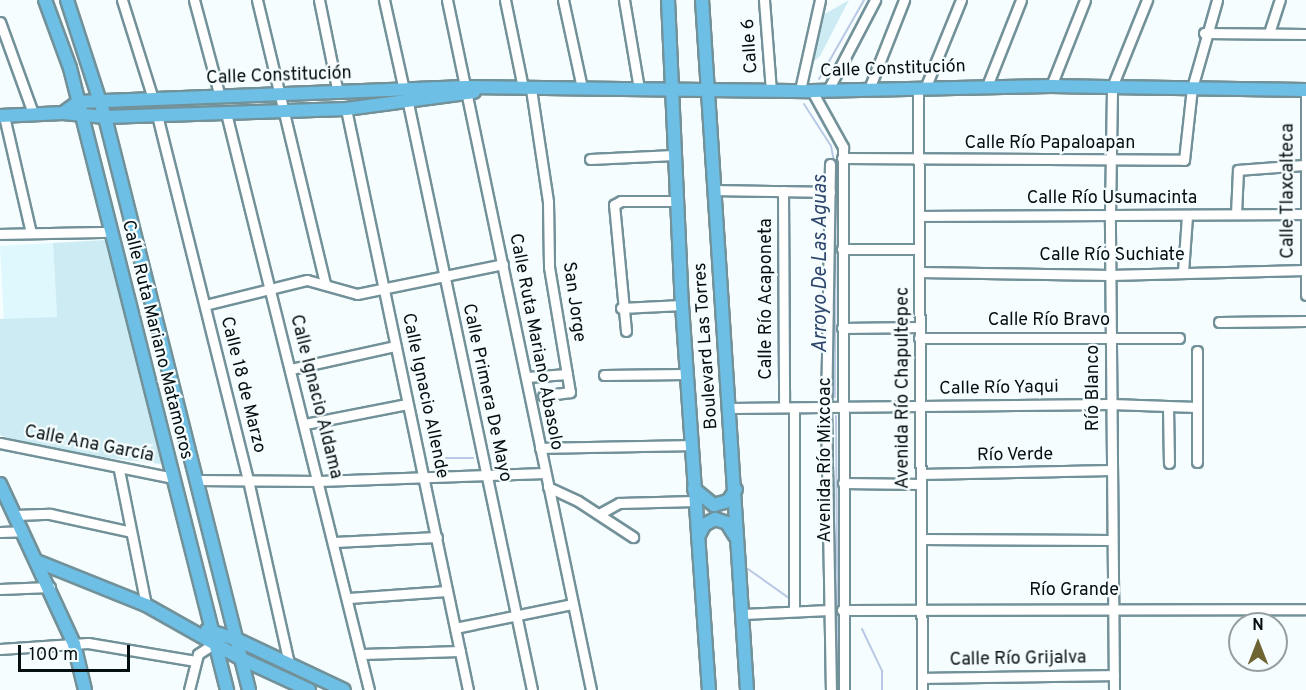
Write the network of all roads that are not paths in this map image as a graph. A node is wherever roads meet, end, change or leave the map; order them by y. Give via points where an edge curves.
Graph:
1 (45, 0) edge
2 (68, 0) edge
3 (122, 0) edge
4 (194, 0) edge
5 (257, 0) edge
6 (319, 0) edge
7 (384, 0) edge
8 (447, 0) edge
9 (505, 0) edge
10 (563, 0) edge
11 (624, 0) edge
12 (668, 0) edge
13 (702, 0) edge
14 (764, 0) edge
15 (820, 0) edge
16 (875, 0) edge
17 (904, 0) edge
18 (961, 0) edge
19 (1021, 0) edge
20 (1085, 0) edge
21 (1147, 0) edge
22 (1217, 0) edge
23 (1280, 0) edge
24 (0, 22) edge
25 (1204, 33) junction
26 (1269, 33) junction
27 (1306, 34) edge
28 (0, 53) edge
29 (11, 53) junction
30 (922, 86) junction
31 (987, 86) junction
32 (1051, 86) junction
33 (1112, 87) junction
34 (527, 88) junction
35 (582, 88) junction
36 (639, 88) junction
37 (1192, 88) junction
38 (675, 89) junction
39 (869, 89) junction
40 (1306, 89) edge
41 (404, 90) junction
42 (707, 90) junction
43 (771, 90) junction
44 (806, 90) junction
45 (828, 90) junction
46 (467, 91) junction
47 (338, 93) junction
48 (278, 95) junction
49 (220, 97) junction
50 (153, 99) junction
51 (100, 101) junction
52 (78, 102) junction
53 (408, 103) junction
54 (346, 109) junction
55 (282, 112) junction
56 (33, 113) junction
57 (63, 113) junction
58 (226, 113) junction
59 (157, 115) junction
60 (2, 116) edge
61 (82, 117) junction
62 (105, 117) junction
63 (674, 155) junction
64 (842, 158) junction
65 (590, 159) dead end
66 (1110, 159) junction
67 (920, 161) junction
68 (830, 164) dead end
69 (1303, 165) junction
70 (714, 190) junction
71 (783, 191) junction
72 (830, 192) junction
73 (677, 201) junction
74 (1236, 214) junction
75 (1304, 214) junction
76 (919, 216) junction
77 (1110, 216) junction
78 (1186, 216) junction
79 (109, 232) junction
80 (31, 233) junction
81 (0, 234) edge
82 (842, 249) junction
83 (919, 249) junction
84 (503, 264) junction
85 (1305, 270) edge
86 (919, 272) junction
87 (1183, 272) junction
88 (1110, 274) junction
89 (446, 276) junction
90 (326, 284) junction
91 (270, 289) junction
92 (385, 290) junction
93 (1306, 295) edge
94 (205, 305) junction
95 (681, 305) junction
96 (621, 308) junction
97 (1306, 321) edge
98 (1219, 322) dead end
99 (919, 327) junction
100 (842, 328) junction
101 (626, 331) dead end
102 (919, 338) junction
103 (1111, 338) junction
104 (1179, 338) dead end
105 (395, 346) junction
106 (1197, 351) dead end
107 (291, 369) junction
108 (567, 374) junction
109 (604, 375) dead end
110 (686, 375) junction
111 (527, 377) junction
112 (543, 396) dead end
113 (407, 404) junction
114 (1111, 404) junction
115 (789, 407) junction
116 (826, 407) junction
117 (920, 407) junction
118 (1168, 407) junction
119 (1196, 407) junction
120 (730, 408) junction
121 (843, 408) junction
122 (305, 424) junction
123 (0, 443) edge
124 (691, 445) junction
125 (540, 448) junction
126 (1197, 462) dead end
127 (1169, 463) dead end
128 (119, 470) junction
129 (1111, 470) junction
130 (544, 473) junction
131 (921, 474) junction
132 (486, 476) junction
133 (172, 478) junction
134 (423, 478) junction
135 (196, 480) junction
136 (248, 480) junction
137 (319, 481) junction
138 (843, 483) junction
139 (0, 484) edge
140 (921, 484) junction
141 (548, 487) junction
142 (736, 489) junction
143 (695, 495) junction
144 (599, 514) junction
145 (15, 515) junction
146 (23, 531) junction
147 (0, 532) edge
148 (131, 532) junction
149 (436, 537) junction
150 (633, 537) dead end
151 (698, 537) junction
152 (735, 538) junction
153 (921, 539) junction
154 (1111, 540) junction
155 (334, 542) junction
156 (39, 562) junction
157 (50, 587) junction
158 (0, 589) edge
159 (447, 591) junction
160 (349, 598) junction
161 (572, 604) junction
162 (146, 605) junction
163 (1112, 607) junction
164 (920, 609) junction
165 (1306, 609) edge
166 (830, 610) junction
167 (842, 610) junction
168 (794, 611) junction
169 (742, 614) junction
170 (516, 615) junction
171 (455, 628) junction
172 (214, 636) junction
173 (238, 640) junction
174 (74, 644) junction
175 (0, 648) edge
176 (460, 651) junction
177 (362, 654) junction
178 (242, 659) junction
179 (195, 661) junction
180 (289, 663) junction
181 (1114, 675) junction
182 (922, 678) junction
183 (85, 690) edge
184 (189, 690) edge
185 (227, 690) edge
186 (249, 690) edge
187 (309, 690) edge
188 (344, 690) edge
189 (369, 690) edge
190 (468, 690) edge
191 (532, 690) edge
192 (591, 690) edge
193 (709, 690) edge
194 (747, 690) edge
195 (831, 690) edge
196 (843, 690) edge
197 (922, 690) edge
198 (1114, 690) edge

1 - 52 main road, Calle Ruta Mariano Matamoros via 62,42
2 - 51 main road, Calle Ruta Mariano Matamoros
3 - 50 street
4 - 49 street
5 - 48 street
6 - 47 street
7 - 41 street
8 - 46 street, Calle Ruta Mariano Abasolo
9 - 34 street, San Jorge
10 - 35 street
11 - 36 street
12 - 38 main road, Boulevard Las Torres
13 - 42 main road, Boulevard Las Torres
14 - 43 street, Calle 6
15 - 44 street
16 - 45 street
17 - 39 street
18 - 30 street
19 - 31 street
20 - 32 street
21 - 33 street
22 - 25 street
23 - 26 street
24 - 29 street
25 - 26 street
25 - 37 street
26 - 27 street
28 - 29 street
29 - 56 street
30 - 31 main road, Calle Constitución
30 - 39 main road, Calle Constitución
30 - 67 street, Avenida Río Chapultepec
31 - 32 main road, Calle Constitución
32 - 33 main road, Calle Constitución
33 - 37 main road, Calle Constitución
33 - 66 street, Río Blanco
34 - 35 main road, Calle Constitución
34 - 46 main road, Calle Constitución
34 - 108 street, San Jorge via 548,202 549,267
35 - 36 main road, Calle Constitución
36 - 38 main road, Calle Constitución
37 - 40 main road, Calle Constitución
37 - 66 street, Calle Río Papaloapan via 1184,160
38 - 42 main road, Calle Constitución
38 - 63 main road, Boulevard Las Torres
39 - 45 main road, Calle Constitución
40 - 69 street, Calle Tlaxcalteca
41 - 46 main road, Calle Constitución
41 - 47 main road, Calle Constitución
42 - 43 main road, Calle Constitución
42 - 70 main road, Boulevard Las Torres
43 - 44 main road, Calle Constitución
44 - 45 main road, Calle Constitución
44 - 64 street, Avenida Río Mixcoac via 841,143
46 - 53 main road, Calle Constitución
46 - 84 street, Calle Ruta Mariano Abasolo
47 - 48 main road, Calle Constitución
48 - 49 main road, Calle Constitución
48 - 55 street
49 - 50 main road, Calle Constitución
50 - 51 main road, Calle Constitución
51 - 52 main road, Calle Constitución
51 - 62 main road, Calle Ruta Mariano Matamoros
52 - 57 main road
52 - 61 main road, Calle Ruta Mariano Matamoros
53 - 54 main road, Calle Constitución
53 - 89 street, Calle Primera De Mayo
54 - 55 main road, Calle Constitución
54 - 92 street, Calle Ignacio Allende
55 - 58 main road, Calle Constitución
55 - 90 street
56 - 57 main road, Calle Constitución
56 - 60 main road, Calle Constitución
57 - 61 main road, Calle Constitución
58 - 59 main road, Calle Constitución
58 - 91 street, Calle Ignacio Aldama
59 - 62 main road, Calle Constitución
59 - 94 street, Calle 18 de Marzo
60 - 80 street
61 - 62 main road, Calle Constitución
61 - 79 main road, Calle Ruta Mariano Matamoros
62 - 135 main road, Calle Ruta Mariano Matamoros
63 - 65 street
63 - 73 main road, Boulevard Las Torres
64 - 67 street, Calle Río Papaloapan
64 - 82 street, Avenida Río Mixcoac
66 - 67 street, Calle Río Papaloapan
66 - 77 street, Río Blanco
67 - 76 street, Avenida Río Chapultepec
68 - 72 street, Avenida Río Mixcoac
69 - 74 street via 1238,170
69 - 75 street, Calle Tlaxcalteca
70 - 71 street
70 - 120 main road, Boulevard Las Torres
71 - 72 street
71 - 115 street, Calle Río Acaponeta
72 - 116 street, Avenida Río Mixcoac
73 - 95 main road, Boulevard Las Torres
73 - 96 street via 621,201 614,205
74 - 75 street, Calle Río Usumacinta
74 - 78 street, Calle Río Usumacinta
75 - 85 street, Calle Tlaxcalteca
76 - 77 street, Calle Río Usumacinta
76 - 83 street, Avenida Río Chapultepec
77 - 78 street, Calle Río Usumacinta
77 - 88 street, Río Blanco
78 - 87 street
79 - 80 street
79 - 133 main road, Calle Ruta Mariano Matamoros
80 - 81 street
82 - 83 street
82 - 100 street, Avenida Río Mixcoac
83 - 86 street, Avenida Río Chapultepec
84 - 89 street
84 - 111 street, Calle Ruta Mariano Abasolo
85 - 87 street, Calle Río Suchiate
85 - 93 street, Calle Tlaxcalteca
86 - 88 street, Calle Río Suchiate
86 - 99 street, Avenida Río Chapultepec
87 - 88 street, Calle Río Suchiate
88 - 103 street, Río Blanco
89 - 92 street
89 - 132 street, Calle Primera De Mayo
90 - 91 street via 307,280
90 - 92 street via 350,294
91 - 94 street
91 - 107 street, Calle Ignacio Aldama
92 - 105 street, Calle Ignacio Allende
94 - 136 street, Calle 18 de Marzo
95 - 96 street
95 - 110 main road, Boulevard Las Torres
96 - 101 street
97 - 98 street
99 - 100 street
99 - 102 street, Avenida Río Chapultepec
100 - 121 street, Avenida Río Mixcoac
102 - 103 street, Calle Río Bravo
102 - 117 street, Avenida Río Chapultepec
103 - 104 street, Calle Río Bravo
103 - 114 street, Río Blanco
105 - 107 street
105 - 113 street, Calle Ignacio Allende
106 - 119 street
107 - 122 street, Calle Ignacio Aldama
108 - 111 street
108 - 112 street via 570,392
109 - 110 street
110 - 124 main road, Boulevard Las Torres
111 - 125 street, Calle Ruta Mariano Abasolo
113 - 122 street
113 - 134 street, Calle Ignacio Allende
114 - 117 street, Calle Río Yaqui
114 - 118 street, Calle Río Yaqui
114 - 129 street, Río Blanco
115 - 116 street, Calle Río Yaqui
115 - 120 street, Calle Río Yaqui
115 - 168 street, Calle Río Acaponeta
116 - 121 street, Calle Río Yaqui
116 - 166 street, Avenida Río Mixcoac
117 - 121 street, Calle Río Yaqui
117 - 131 street, Avenida Río Chapultepec
118 - 119 street, Calle Río Yaqui
118 - 127 street
119 - 126 street
120 - 142 main road, Boulevard Las Torres
121 - 138 street, Avenida Río Mixcoac
122 - 137 street, Calle Ignacio Aldama
123 - 128 street, Calle Ana García
124 - 125 street
124 - 143 main road, Boulevard Las Torres
125 - 130 street, Calle Ruta Mariano Abasolo
128 - 133 street, Calle Ana García
128 - 148 street
129 - 131 street, Río Verde
129 - 154 street, Río Blanco
130 - 132 street
130 - 141 street, Calle Ruta Mariano Abasolo
131 - 140 street, Avenida Río Chapultepec
132 - 134 street
132 - 170 street, Calle Primera De Mayo
133 - 172 main road, Calle Ruta Mariano Matamoros
134 - 137 street
134 - 149 street, Calle Ignacio Allende
135 - 136 street
135 - 173 main road, Calle Ruta Mariano Matamoros
136 - 137 street
136 - 180 street, Calle 18 de Marzo
137 - 155 street, Calle Ignacio Aldama
138 - 140 street
138 - 167 street, Avenida Río Mixcoac
139 - 145 main road
140 - 153 street, Avenida Río Chapultepec
141 - 144 street
141 - 161 street, Calle Ruta Mariano Abasolo
142 - 143 main road via 728,501 714,505
142 - 152 main road, Boulevard Las Torres
143 - 144 street via 619,503
143 - 151 main road, Boulevard Las Torres
144 - 150 street
145 - 146 main road
145 - 148 street via 50,514
146 - 147 street
146 - 156 main road
148 - 162 street
149 - 155 street
149 - 159 street, Calle Ignacio Allende
151 - 152 main road via 704,525 714,519 727,523
151 - 193 main road, Boulevard Las Torres
152 - 169 main road, Boulevard Las Torres
153 - 154 street
153 - 164 street, Avenida Río Chapultepec
154 - 163 street, Río Blanco
155 - 160 street, Calle Ignacio Aldama
156 - 157 main road
156 - 162 main road
157 - 158 street
157 - 174 main road
159 - 160 street
159 - 171 street, Calle Ignacio Allende
160 - 177 street, Calle Ignacio Aldama
161 - 170 street
161 - 192 street, Calle Ruta Mariano Abasolo
162 - 172 main road
163 - 164 street, Río Grande
163 - 165 street, Río Grande
163 - 181 street, Río Blanco
164 - 167 street, Río Grande
164 - 182 street, Avenida Río Chapultepec
166 - 168 street
166 - 195 street, Avenida Río Mixcoac
167 - 196 street, Avenida Río Mixcoac
168 - 169 street
169 - 194 main road, Boulevard Las Torres
170 - 171 street
170 - 191 street, Calle Primera De Mayo
171 - 176 street, Calle Ignacio Allende
172 - 173 main road
172 - 178 main road
172 - 179 street
172 - 185 main road, Calle Ruta Mariano Matamoros
173 - 178 main road, Calle Ruta Mariano Matamoros
173 - 180 main road
174 - 175 street
174 - 179 street
174 - 183 main road
176 - 177 street
176 - 190 street, Calle Ignacio Allende
177 - 189 street, Calle Ignacio Aldama
178 - 186 main road, Calle Ruta Mariano Matamoros
178 - 187 main road
179 - 184 street
180 - 188 main road
181 - 182 street, Calle Río Grijalva
181 - 198 street, Río Blanco
182 - 197 street, Avenida Río Chapultepec

